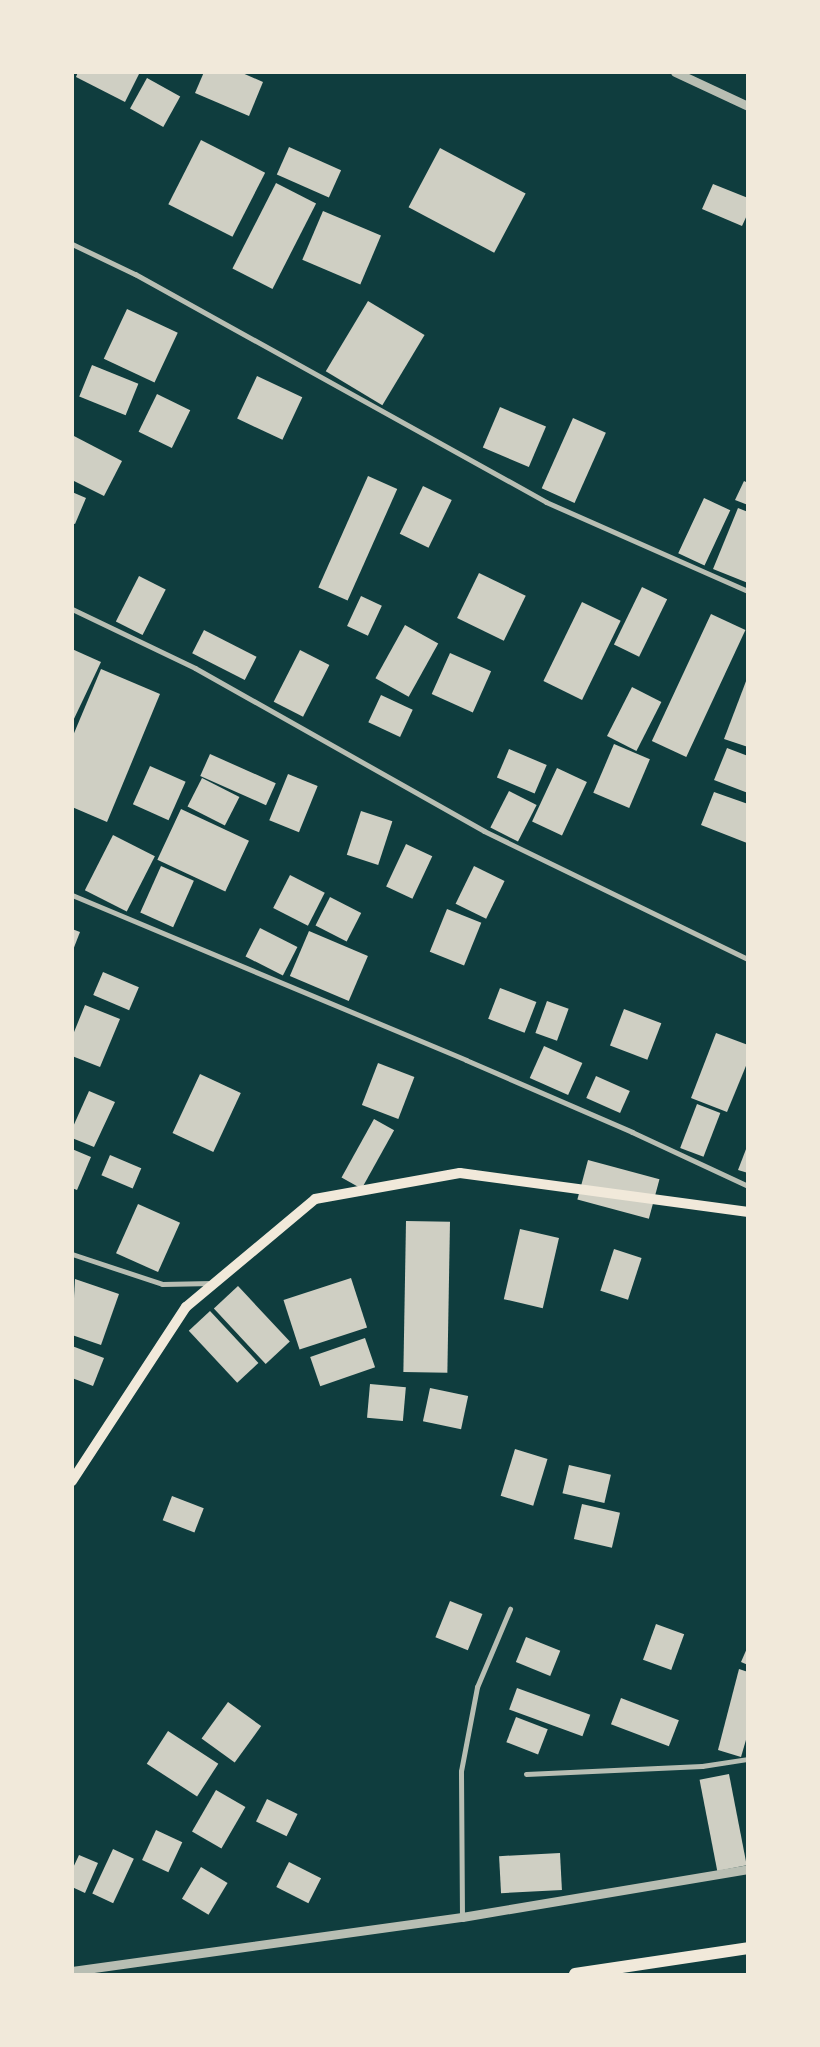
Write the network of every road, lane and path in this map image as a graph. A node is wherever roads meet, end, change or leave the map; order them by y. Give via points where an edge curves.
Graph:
1 (675, 72) edge
2 (748, 106) edge
3 (72, 244) edge
4 (748, 591) edge
5 (72, 609) edge
6 (72, 895) edge
7 (748, 960) edge
8 (748, 1186) edge
9 (748, 1212) edge
10 (72, 1254) edge
11 (214, 1283) junction
12 (72, 1481) edge
13 (510, 1609) dead end
14 (748, 1759) edge
15 (526, 1774) dead end
16 (748, 1869) edge
17 (462, 1917) junction
18 (748, 1948) edge
19 (72, 1971) edge
20 (575, 1974) edge

1 - 2 street
3 - 4 street via 135,274 546,502
5 - 7 street via 195,668 484,831
6 - 8 street via 510,1079
9 - 11 main road via 460,1174 315,1199
10 - 11 street via 162,1284
11 - 12 main road via 186,1307
13 - 17 street via 477,1687 461,1771
14 - 15 street via 702,1766
16 - 17 street
17 - 19 street
18 - 20 main road

